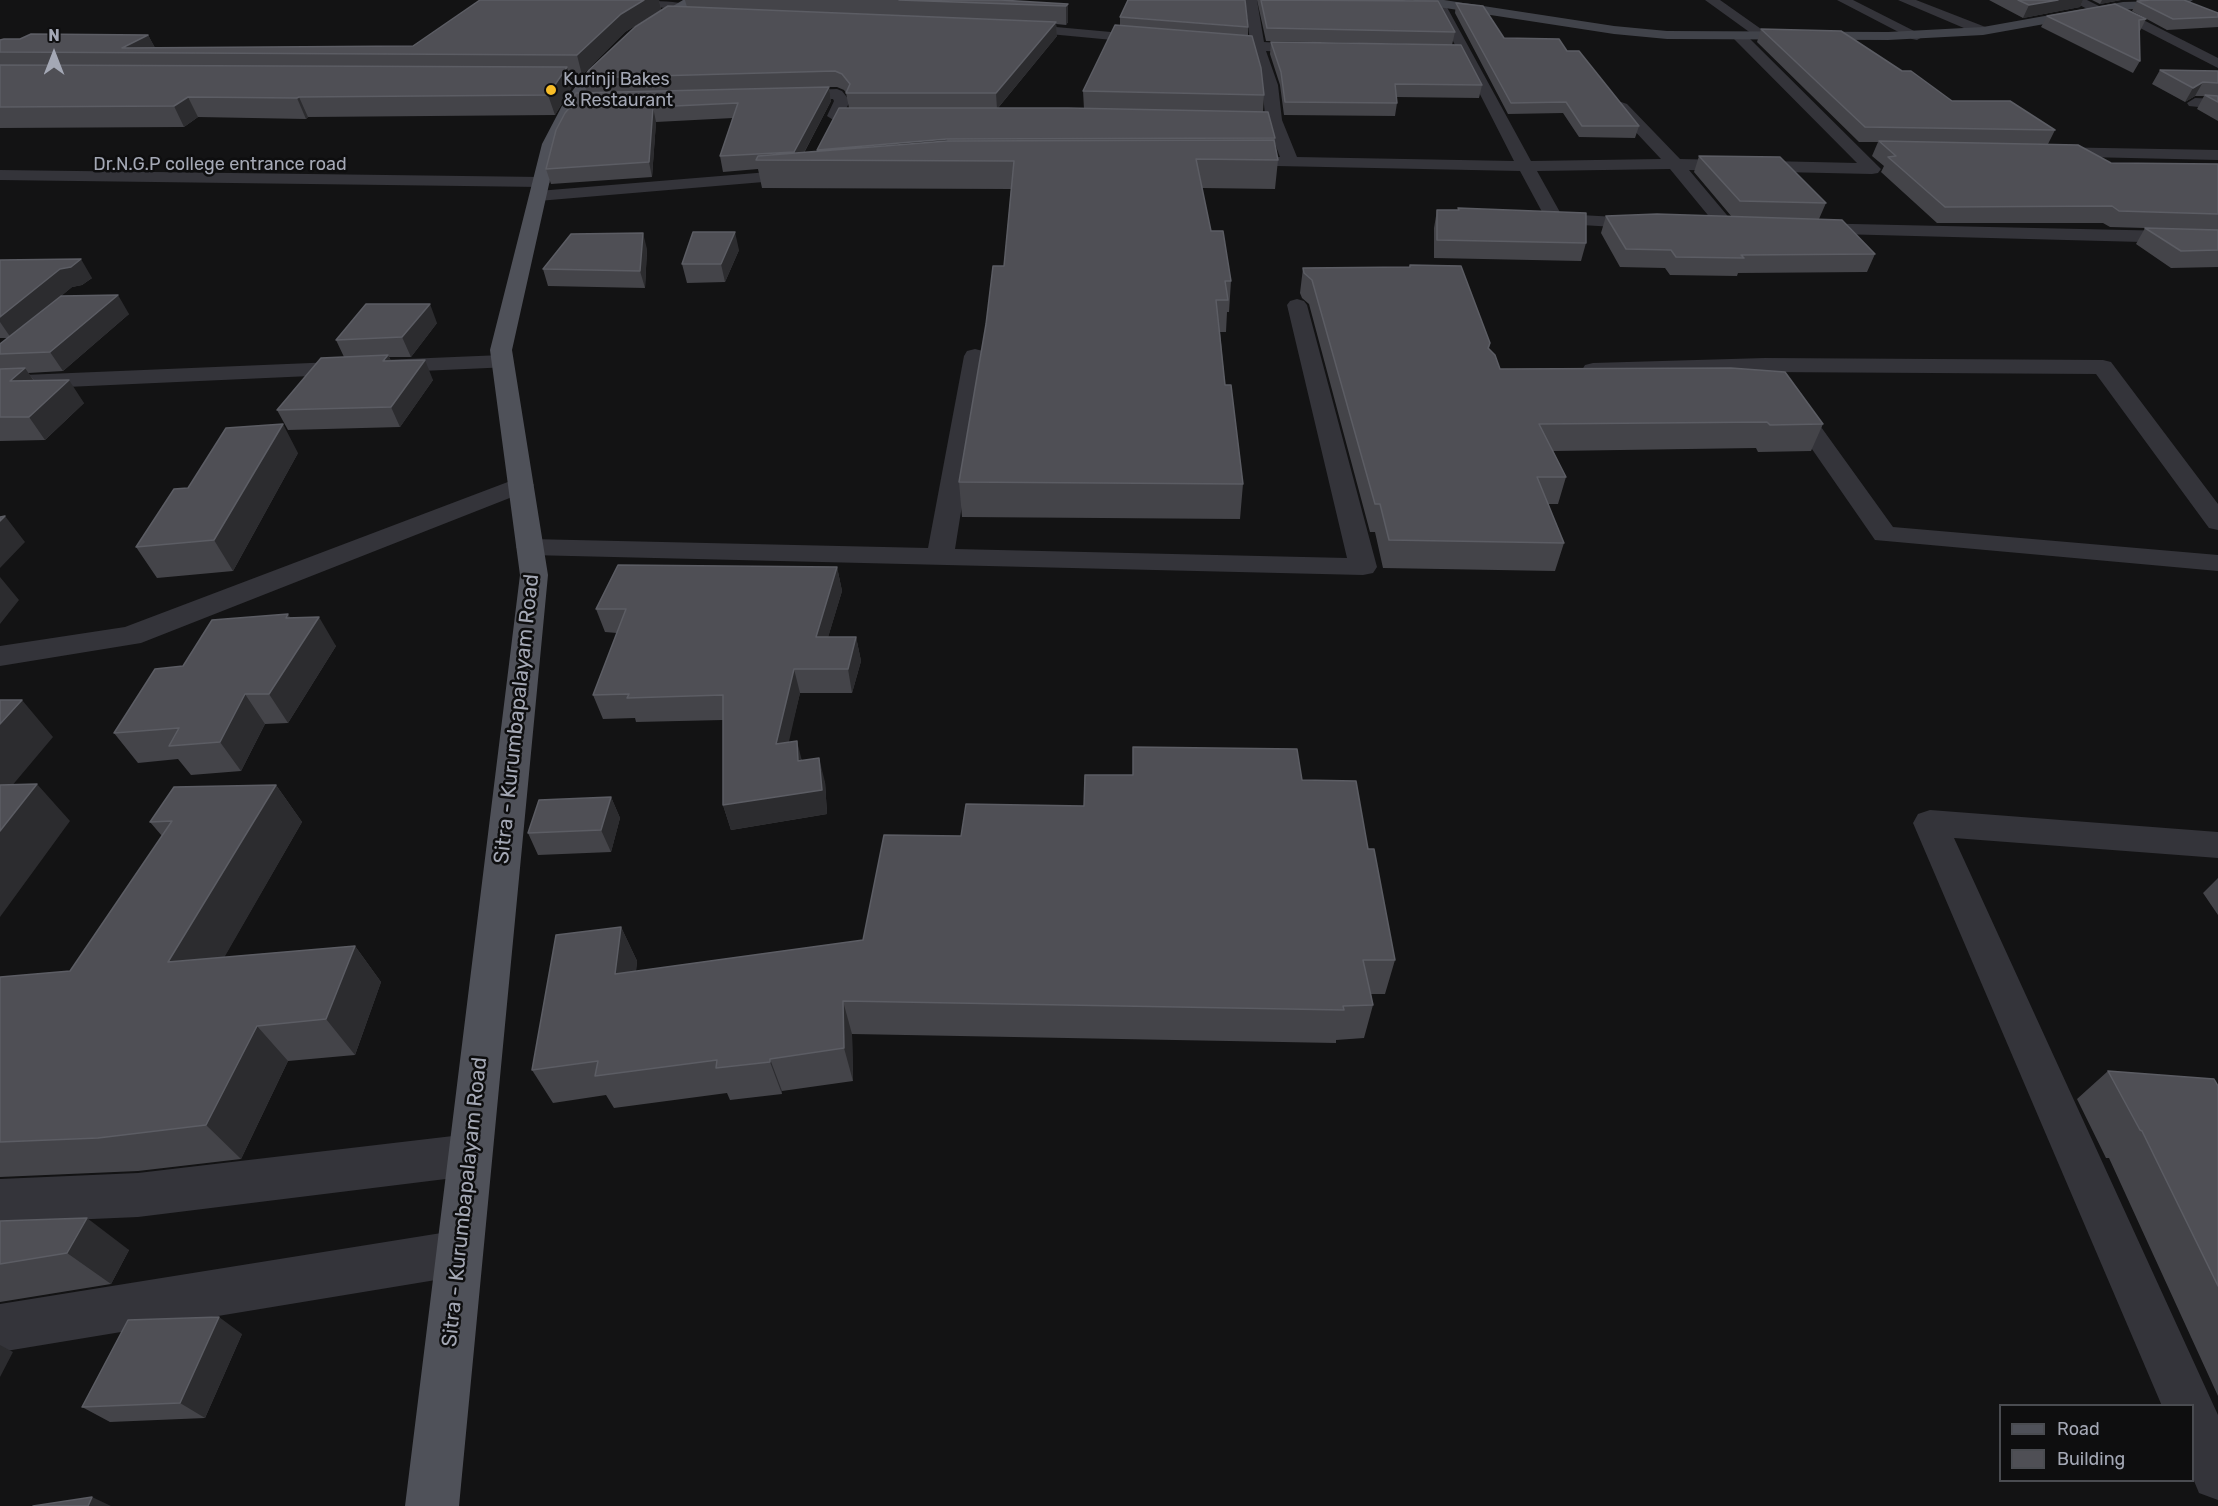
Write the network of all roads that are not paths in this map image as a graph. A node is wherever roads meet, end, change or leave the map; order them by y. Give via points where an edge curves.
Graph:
1 (605, 0) edge
2 (1251, 0) edge
3 (1711, 0) edge
4 (1843, 0) edge
5 (1904, 0) edge
6 (2076, 0) edge
7 (2187, 0) edge
8 (1431, 1) edge
9 (684, 8) edge
10 (2106, 9) junction
11 (998, 27) edge
12 (1983, 31) junction
13 (1739, 36) junction
14 (1764, 36) junction
15 (1917, 36) junction
16 (1164, 40) edge
17 (1200, 43) edge
18 (1258, 47) junction
19 (1328, 49) edge
20 (1431, 51) edge
21 (1466, 51) junction
22 (2218, 64) edge
23 (515, 81) edge
24 (584, 95) junction
25 (770, 96) edge
26 (2195, 103) edge
27 (2218, 104) edge
28 (1622, 107) edge
29 (1205, 118) edge
30 (838, 120) edge
31 (1274, 120) junction
32 (1851, 149) junction
33 (1875, 149) dead end
34 (2029, 152) edge
35 (815, 155) edge
36 (2218, 155) edge
37 (1220, 161) edge
38 (1290, 161) junction
39 (0, 164) edge
40 (1675, 164) junction
41 (440, 166) dead end
42 (1524, 166) junction
43 (826, 172) edge
44 (804, 174) junction
45 (0, 175) edge
46 (539, 189) junction
47 (1670, 225) edge
48 (1705, 226) edge
49 (1728, 227) junction
50 (1750, 228) edge
51 (1784, 229) edge
52 (2218, 238) edge
53 (1297, 305) dead end
54 (975, 357) dead end
55 (502, 362) junction
56 (1765, 365) junction
57 (1577, 370) edge
58 (0, 383) edge
59 (520, 485) junction
60 (2218, 522) edge
61 (530, 548) junction
62 (940, 557) junction
63 (2218, 563) edge
64 (0, 656) edge
65 (2218, 845) edge
66 (470, 1155) junction
67 (0, 1201) edge
68 (460, 1252) junction
69 (0, 1328) edge
70 (2187, 1404) edge
71 (2194, 1418) edge
72 (2218, 1474) edge
73 (432, 1506) edge

1 - 9 street
2 - 18 street
3 - 14 street
4 - 15 street
5 - 12 street
6 - 10 street
7 - 10 street
8 - 13 street via 1614,30
8 - 21 street
9 - 24 main road, Sitra - Kurumbapalayam Road via 632,37
10 - 12 street
10 - 22 street
11 - 16 street
12 - 15 street
13 - 14 street
13 - 32 street
14 - 15 street
17 - 18 street
18 - 19 street
18 - 31 street via 1270,85
20 - 21 street
21 - 42 street
23 - 24 street
24 - 46 main road, Sitra - Kurumbapalayam Road via 550,144
25 - 30 street via 837,94 842,101
26 - 27 street
28 - 40 street
29 - 31 street
31 - 38 street
32 - 33 street
32 - 40 street via 1872,169
34 - 36 street
35 - 44 street
37 - 38 street
38 - 42 street
39 - 41 street, Dr.N.G.P college entrance road
40 - 42 street
40 - 49 street
42 - 47 street via 1555,219
43 - 44 street
44 - 46 street
45 - 46 street
46 - 55 main road, Sitra - Kurumbapalayam Road via 501,350
48 - 49 street
49 - 50 street
51 - 52 street
53 - 62 street via 1363,567
54 - 62 street
55 - 58 street
55 - 59 main road, Sitra - Kurumbapalayam Road
56 - 57 street
56 - 60 street via 2103,366
56 - 63 street via 1885,534
59 - 61 main road, Sitra - Kurumbapalayam Road
59 - 64 street via 130,636
61 - 62 street
61 - 66 main road, Sitra - Kurumbapalayam Road via 534,574
65 - 70 street via 1930,823
66 - 67 street via 138,1195
66 - 68 main road, Sitra - Kurumbapalayam Road
68 - 69 street
68 - 73 main road, Sitra - Kurumbapalayam Road
71 - 72 street

